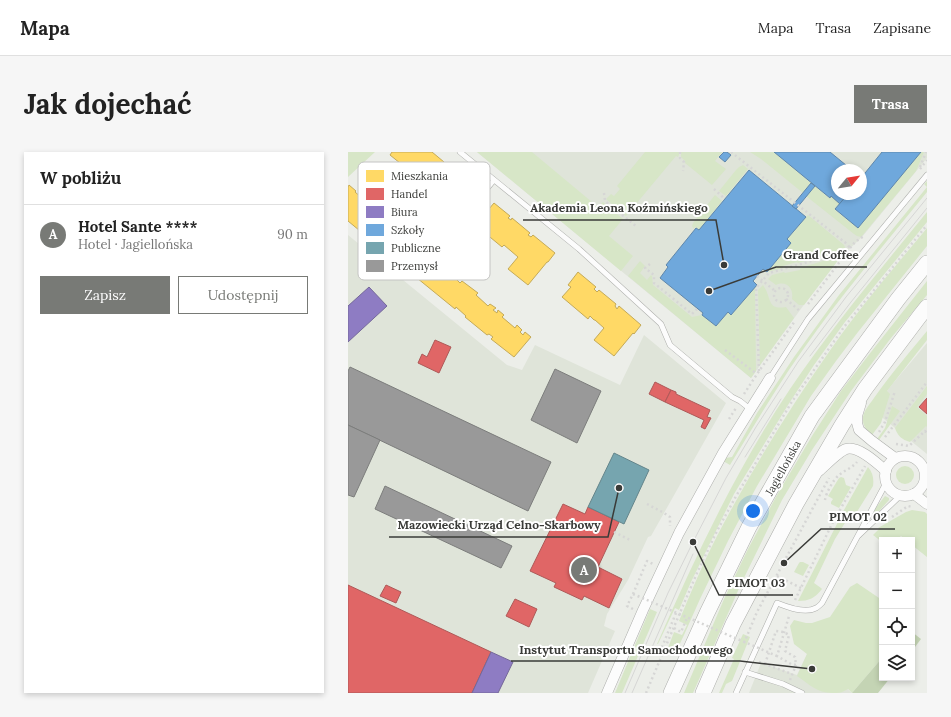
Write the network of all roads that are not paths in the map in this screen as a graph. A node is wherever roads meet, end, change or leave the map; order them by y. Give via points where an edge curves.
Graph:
1 (460, 152) edge
2 (472, 162) edge
3 (927, 175) edge
4 (490, 177) edge
5 (494, 180) junction
6 (490, 185) edge
7 (927, 263) edge
8 (927, 307) edge
9 (770, 378) joint
10 (865, 389) junction
11 (750, 409) junction
12 (896, 458) junction
13 (886, 471) junction
14 (813, 476) junction
15 (926, 480) edge
16 (886, 483) junction
17 (914, 494) junction
18 (901, 496) junction
19 (927, 504) edge
20 (856, 538) junction
21 (745, 672) junction
22 (607, 693) edge
23 (671, 693) edge
24 (703, 693) edge
25 (736, 693) edge
26 (802, 693) edge

1 - 2 lane
3 - 9 lane via 808,319
4 - 5 lane
5 - 6 lane
5 - 11 lane via 580,249 661,324 670,345
7 - 23 main road, Jagiellońska via 898,298 812,416 749,527
8 - 10 main road
9 - 11 street
10 - 12 street via 857,416 858,428
10 - 14 main road
11 - 22 street via 679,533
12 - 13 street
12 - 15 street via 907,456 917,460 924,468
13 - 14 street via 858,450 851,448 841,452
13 - 16 street
14 - 24 main road via 733,624
15 - 17 street
16 - 18 street
16 - 20 lane
17 - 18 street
17 - 19 street
18 - 20 lane
20 - 21 lane via 822,603 816,608 792,608 777,603
21 - 25 lane
21 - 26 lane

